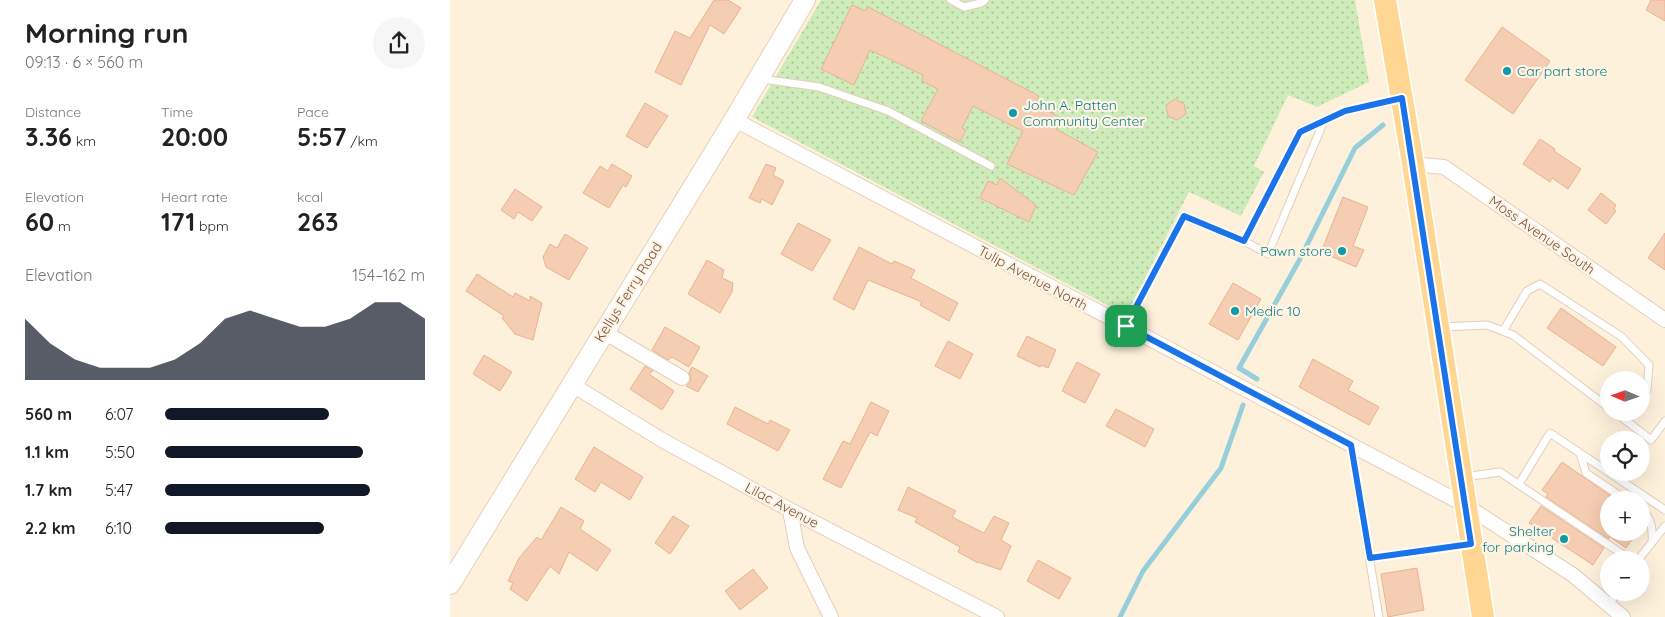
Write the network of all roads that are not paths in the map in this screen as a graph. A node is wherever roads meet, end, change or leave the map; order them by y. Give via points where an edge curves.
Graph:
1 (805, 0) edge
2 (951, 0) edge
3 (985, 0) edge
4 (1385, 0) edge
5 (759, 79) junction
6 (1402, 98) junction
7 (735, 120) junction
8 (1324, 121) junction
9 (1413, 164) junction
10 (991, 166) dead end
11 (1244, 241) junction
12 (1665, 320) edge
13 (1126, 326) junction
14 (1438, 328) junction
15 (1503, 331) junction
16 (604, 332) junction
17 (1649, 371) edge
18 (682, 378) dead end
19 (571, 384) junction
20 (1600, 401) edge
21 (1665, 420) edge
22 (1626, 421) edge
23 (1351, 445) junction
24 (1580, 453) junction
25 (1461, 477) junction
26 (1519, 484) junction
27 (1613, 491) edge
28 (1465, 505) junction
29 (790, 510) junction
30 (1665, 510) edge
31 (1650, 520) edge
32 (1665, 526) edge
33 (1652, 542) junction
34 (1471, 544) junction
35 (1618, 551) edge
36 (1645, 551) edge
37 (1370, 558) junction
38 (450, 584) edge
39 (1611, 601) edge
40 (1608, 605) junction
41 (831, 617) edge
42 (997, 617) edge
43 (1379, 617) edge
44 (1483, 617) edge
45 (1623, 617) edge

1 - 5 street, Kellys Ferry Road
2 - 3 lane via 964,7
4 - 6 main road
5 - 7 street, Kellys Ferry Road
5 - 10 lane via 819,87 888,111
6 - 8 lane via 1345,111
6 - 9 main road
7 - 13 street, Tulip Avenue North
7 - 16 street, Kellys Ferry Road
8 - 11 lane via 1300,132
8 - 11 lane via 1268,254
9 - 12 street, Moss Avenue South via 1444,167
9 - 14 main road
11 - 13 lane via 1184,216
13 - 23 street, Tulip Avenue North
14 - 15 lane via 1487,325
14 - 25 main road
15 - 17 lane via 1527,291 1540,284 1622,337 1649,365
15 - 20 lane via 1513,335
16 - 18 street
16 - 19 street, Kellys Ferry Road
19 - 29 street, Lilac Avenue via 660,439
19 - 38 street, Kellys Ferry Road
21 - 22 lane via 1651,440
23 - 28 street, Tulip Avenue North
23 - 37 lane
24 - 26 lane via 1550,433
24 - 27 lane via 1586,473
24 - 30 lane
25 - 26 lane via 1500,472
25 - 28 main road
26 - 35 lane
28 - 34 main road
28 - 40 street, Tulip Avenue North via 1572,576
29 - 41 street via 797,548
29 - 42 street, Lilac Avenue
31 - 33 lane
32 - 33 lane
33 - 36 lane
34 - 37 lane
34 - 44 main road
37 - 43 lane
39 - 40 lane
40 - 45 street, Tulip Avenue North

